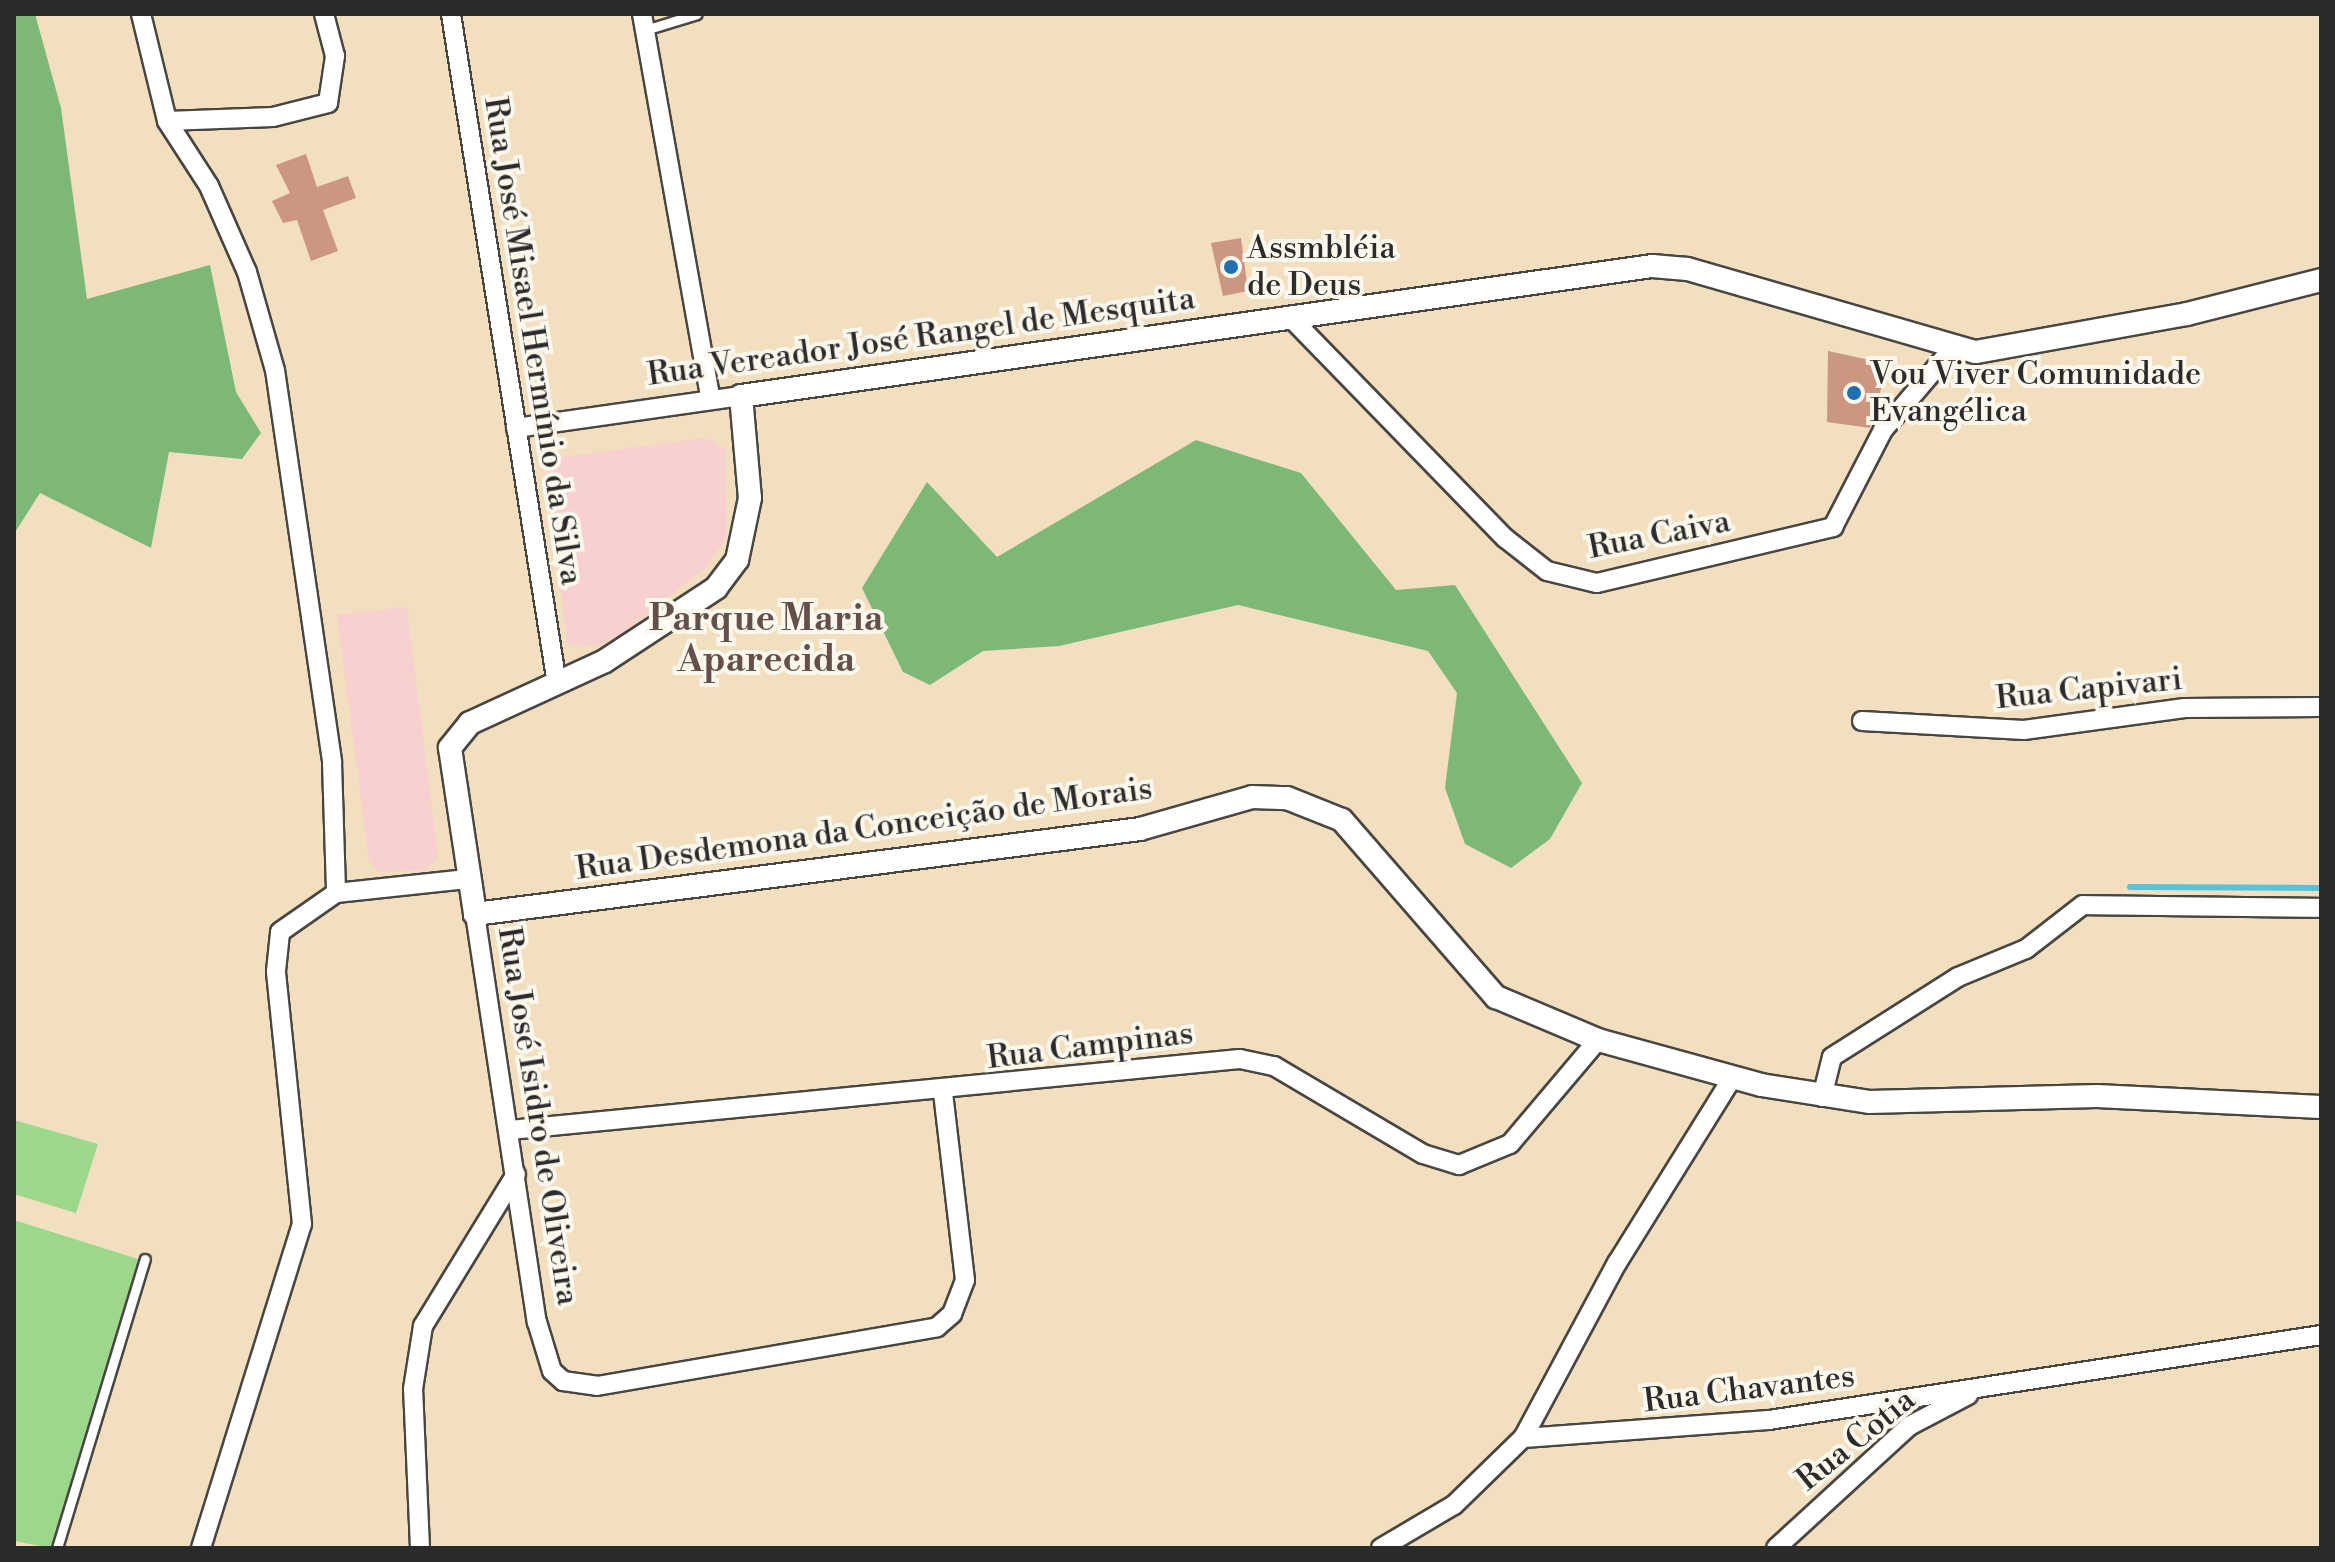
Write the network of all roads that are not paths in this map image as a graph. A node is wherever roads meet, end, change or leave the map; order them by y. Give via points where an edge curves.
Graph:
1 (141, 14) edge
2 (324, 14) edge
3 (451, 14) edge
4 (697, 14) edge
5 (644, 22) edge
6 (167, 121) junction
7 (2321, 280) edge
8 (1289, 316) junction
9 (1952, 349) junction
10 (741, 396) junction
11 (711, 400) junction
12 (516, 428) junction
13 (556, 678) junction
14 (2321, 707) edge
15 (1862, 721) dead end
16 (467, 879) junction
17 (336, 893) junction
18 (2321, 908) edge
19 (475, 914) junction
20 (1598, 1040) junction
21 (1733, 1077) junction
22 (943, 1093) junction
23 (1822, 1097) junction
24 (2321, 1107) edge
25 (510, 1130) junction
26 (516, 1174) junction
27 (145, 1259) dead end
28 (2321, 1335) edge
29 (1981, 1387) junction
30 (1523, 1438) junction
31 (57, 1548) edge
32 (201, 1548) edge
33 (420, 1548) edge
34 (1381, 1548) edge
35 (1776, 1548) edge

1 - 6 street
2 - 6 street via 335,56 328,103 273,117
3 - 12 street, Rua José Misael Hermínio da Silva
4 - 5 lane
5 - 11 street
6 - 17 street via 209,186 247,272 275,370 332,763
7 - 9 street, Rua Vereador José Rangel de Mesquita via 2034,343
8 - 9 street, Rua Vereador José Rangel de Mesquita via 1652,266 1687,269
8 - 9 street, Rua Caiva via 1505,538 1547,571 1597,583 1833,527 1883,430
8 - 10 street, Rua Vereador José Rangel de Mesquita
10 - 11 street, Rua Vereador José Rangel de Mesquita
10 - 13 street, Rua José Isidro de Oliveira via 750,498 737,560 674,622
11 - 12 street, Rua Vereador José Rangel de Mesquita
12 - 13 street, Rua José Misael Hermínio da Silva
13 - 16 street, Rua José Isidro de Oliveira via 456,734 452,782
14 - 15 street, Rua Capivari via 2185,708 2024,730
16 - 17 street
16 - 19 street, Rua José Isidro de Oliveira
17 - 32 street via 280,932 275,951 302,1224
18 - 23 street via 2083,905 2026,949 1958,977 1832,1057
19 - 20 street, Rua Desdemona da Conceição de Morais via 1140,829 1252,797 1312,803 1342,820 1382,858 1496,997
19 - 25 street, Rua José Isidro de Oliveira
20 - 21 street, Rua Desdemona da Conceição de Morais
20 - 22 street, Rua Campinas via 1510,1144 1459,1165 1423,1154 1258,1061
21 - 23 street, Rua Desdemona da Conceição de Morais
21 - 30 street via 1617,1263
22 - 25 street, Rua Campinas
22 - 26 street, Rua José Isidro de Oliveira via 965,1280 952,1314 918,1333 597,1386 563,1381 542,1345
23 - 24 street, Rua Desdemona da Conceição de Morais via 1901,1102 2097,1096
25 - 26 street, Rua José Isidro de Oliveira
26 - 33 street via 423,1326 413,1389
27 - 31 lane
28 - 29 street, Rua Chavantes
29 - 30 street, Rua Chavantes via 1769,1420
29 - 35 street, Rua Cotia via 1909,1426
30 - 34 street via 1454,1505

